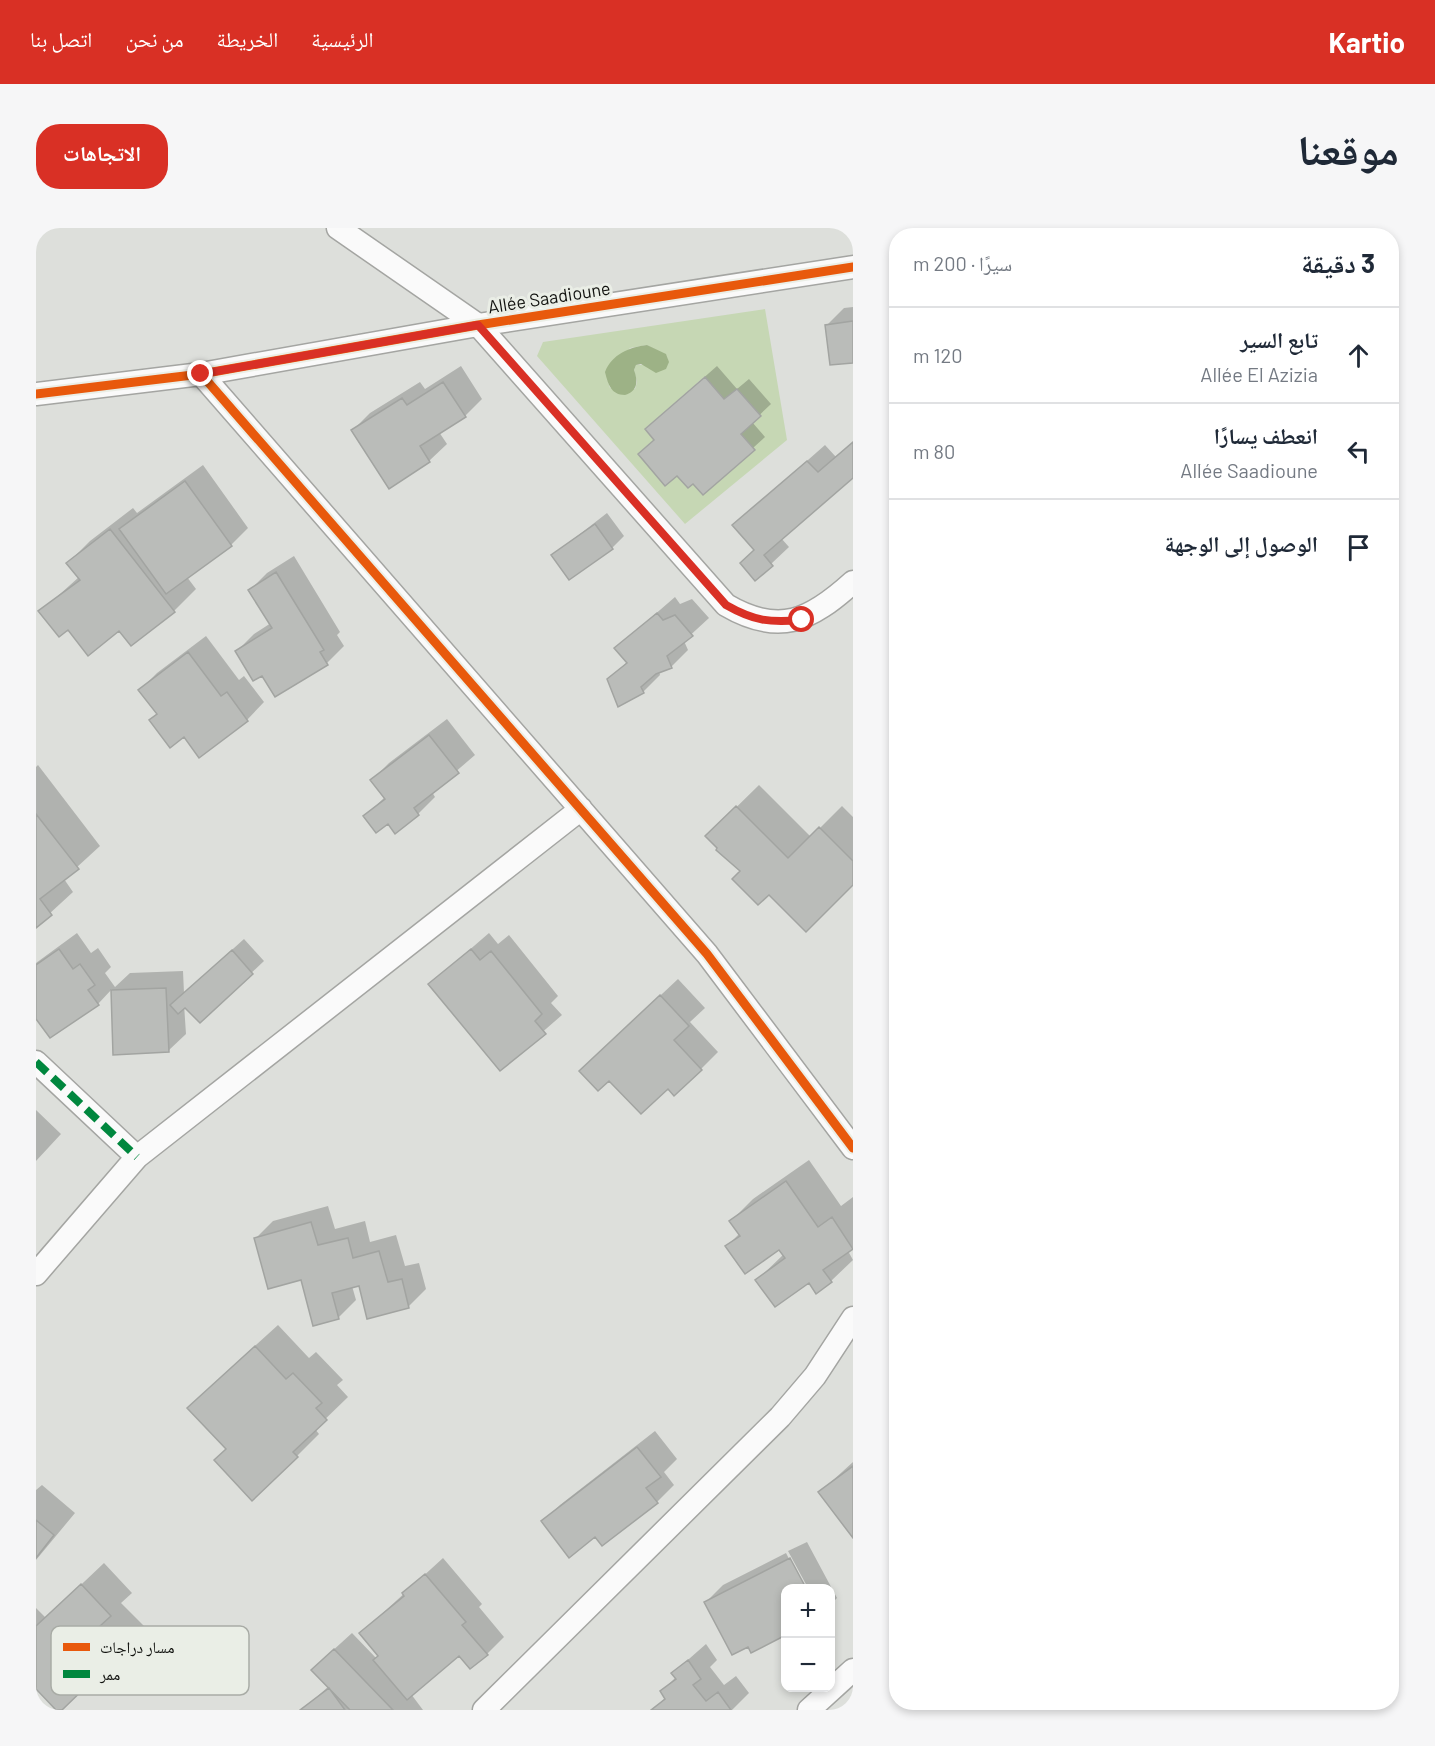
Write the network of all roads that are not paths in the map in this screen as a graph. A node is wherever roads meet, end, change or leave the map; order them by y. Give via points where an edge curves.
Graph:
1 (338, 228) edge
2 (853, 267) edge
3 (478, 325) junction
4 (201, 374) junction
5 (36, 394) edge
6 (853, 582) edge
7 (581, 809) junction
8 (36, 1062) edge
9 (853, 1148) edge
10 (137, 1157) junction
11 (36, 1274) edge
12 (853, 1318) edge
13 (853, 1670) edge
14 (484, 1710) edge
15 (809, 1710) edge

1 - 3 street
2 - 3 street, Allée Saadioune
3 - 4 street, Allée Saadioune
3 - 6 street via 726,605 748,618 776,623 802,620 826,606
4 - 5 street, Allée Saadioune
4 - 7 street
7 - 9 street via 707,954
7 - 10 street
8 - 10 street
10 - 11 street
12 - 14 street via 815,1376 780,1417
13 - 15 street

